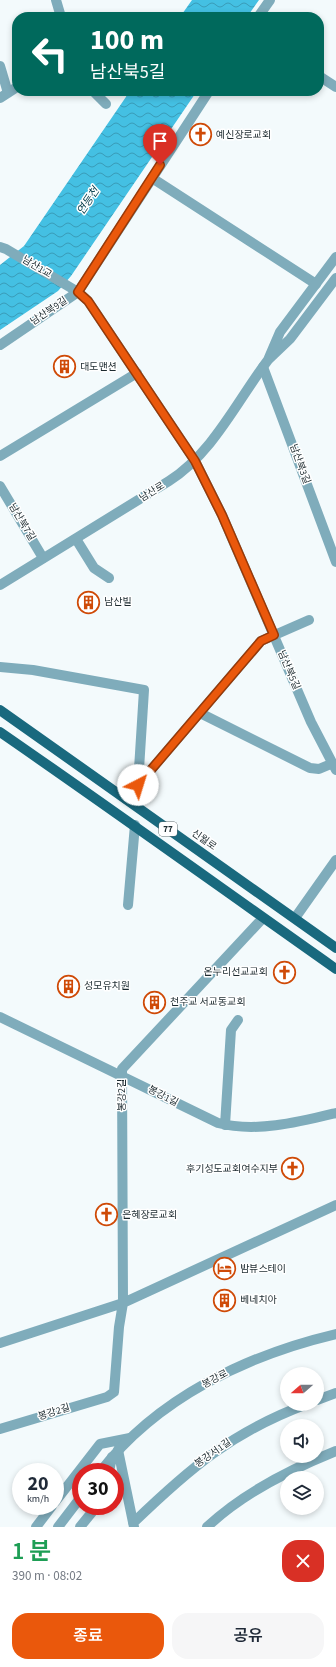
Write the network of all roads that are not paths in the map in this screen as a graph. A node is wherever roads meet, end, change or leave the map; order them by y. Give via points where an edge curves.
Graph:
1 (56, 0) edge
2 (270, 0) edge
3 (60, 12) edge
4 (262, 12) edge
5 (0, 66) edge
6 (324, 79) edge
7 (336, 87) edge
8 (4, 96) edge
9 (98, 96) edge
10 (206, 96) edge
11 (106, 104) dead end
12 (152, 178) junction
13 (3, 248) edge
14 (336, 257) edge
15 (336, 278) edge
16 (316, 284) junction
17 (78, 292) junction
18 (0, 344) edge
19 (266, 363) junction
20 (137, 373) junction
21 (0, 456) edge
22 (195, 461) junction
23 (0, 486) edge
24 (76, 539) junction
25 (43, 558) junction
26 (336, 562) edge
27 (109, 578) dead end
28 (0, 585) edge
29 (309, 620) dead end
30 (274, 635) junction
31 (0, 667) edge
32 (0, 710) edge
33 (200, 713) junction
34 (0, 732) edge
35 (334, 767) edge
36 (138, 785) junction
37 (126, 799) junction
38 (135, 826) junction
39 (336, 860) edge
40 (128, 905) dead end
41 (295, 918) junction
42 (262, 919) junction
43 (336, 948) edge
44 (336, 969) edge
45 (0, 1017) edge
46 (238, 1020) dead end
47 (122, 1076) junction
48 (336, 1113) edge
49 (225, 1125) junction
50 (336, 1205) edge
51 (123, 1303) junction
52 (336, 1334) edge
53 (0, 1343) edge
54 (336, 1393) edge
55 (324, 1397) edge
56 (290, 1411) edge
57 (0, 1429) edge
58 (130, 1438) junction
59 (336, 1451) edge
60 (115, 1453) junction
61 (107, 1463) edge
62 (112, 1463) edge
63 (64, 1490) edge
64 (72, 1509) edge
65 (45, 1515) edge
66 (90, 1515) edge
67 (134, 1525) edge
68 (36, 1527) edge
69 (58, 1527) edge
70 (80, 1527) edge
71 (207, 1527) edge

1 - 3 street
2 - 4 street
5 - 8 street
6 - 7 street
9 - 11 street
10 - 12 street, 남산북9길
12 - 16 street
12 - 17 street, 남산북9길
13 - 17 street, 남산1교
14 - 16 street, 남산로
15 - 19 street, 남산로 via 290,339
16 - 19 street, 남산로 via 280,332
17 - 18 street, 남산북9길
17 - 20 street, 남산1교 via 88,301
19 - 22 street, 남산로
19 - 26 street, 남산북3길
20 - 21 street
20 - 22 street, 남산북5길
22 - 24 street, 남산로 via 172,479
22 - 30 street, 남산북5길 via 222,515
23 - 25 street, 남산북7길
24 - 25 street, 남산로
24 - 27 street via 94,568
25 - 28 street, 남산로
29 - 30 street
30 - 33 street via 261,641
30 - 35 street, 남산북5길 via 311,722
31 - 36 street via 33,670 144,690
32 - 37 main road, 신월로 / 77
33 - 35 street via 310,768
33 - 36 street
34 - 38 main road, 77
36 - 37 street
37 - 41 main road, 신월로 / 77
38 - 40 street
38 - 42 main road, 77
39 - 41 street
41 - 43 main road, 신월로 / 77
42 - 44 main road, 77
42 - 47 street, 봉강2길 via 128,1062 122,1069
45 - 47 street, 봉강1길
46 - 49 street via 231,1030
47 - 49 street, 봉강1길
47 - 51 street, 봉강2길
48 - 49 street, 봉강1길 via 280,1125
50 - 51 street
51 - 53 street
51 - 57 street, 봉강2길 via 114,1392 107,1397
52 - 58 street, 봉강로 via 277,1350 196,1388
54 - 55 street
56 - 67 street, 봉강서1길 via 272,1418 213,1452 176,1481
58 - 60 street, 봉강로
58 - 63 street via 100,1444
59 - 71 street via 278,1478 246,1497
60 - 61 street, 봉강로
60 - 62 street
60 - 67 street, 봉강서1길
64 - 69 street
65 - 68 street
66 - 70 street

